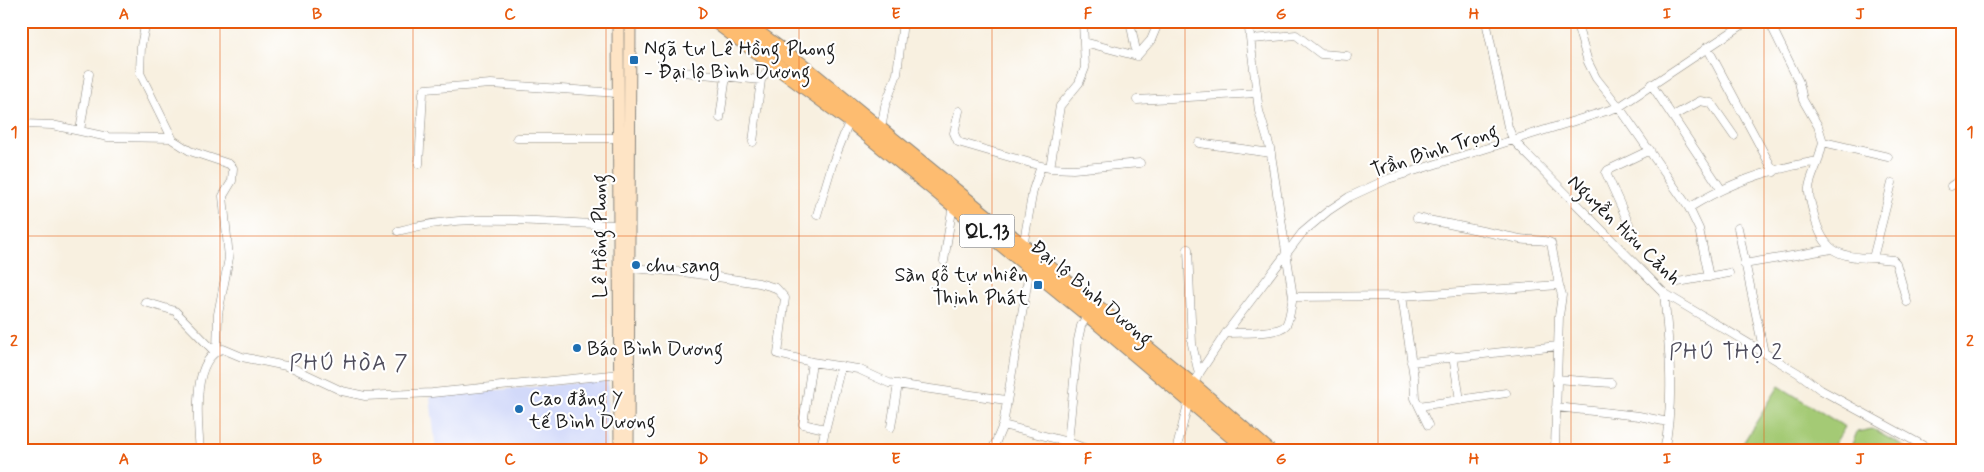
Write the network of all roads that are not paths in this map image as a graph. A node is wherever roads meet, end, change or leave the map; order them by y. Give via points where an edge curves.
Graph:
1 (126, 21) edge
2 (158, 21) edge
3 (187, 21) edge
4 (193, 21) edge
5 (618, 21) edge
6 (630, 21) edge
7 (716, 21) edge
8 (740, 21) edge
9 (904, 21) edge
10 (1083, 21) edge
11 (1130, 21) edge
12 (1159, 21) edge
13 (1248, 21) edge
14 (1486, 21) edge
15 (1576, 21) edge
16 (1748, 21) edge
17 (1769, 21) edge
18 (146, 22) edge
19 (1738, 24) edge
20 (1252, 39) junction
21 (1084, 42) junction
22 (1707, 47) junction
23 (1137, 56) junction
24 (1347, 56) dead end
25 (773, 63) junction
26 (674, 71) dead end
27 (89, 74) dead end
28 (726, 76) junction
29 (761, 80) junction
30 (1651, 84) junction
31 (617, 93) junction
32 (1257, 93) junction
33 (1138, 100) dead end
34 (1619, 106) junction
35 (959, 111) dead end
36 (1673, 116) junction
37 (720, 118) dead end
38 (850, 120) junction
39 (24, 124) dead end
40 (881, 130) junction
41 (80, 131) junction
42 (1734, 136) dead end
43 (172, 138) junction
44 (517, 138) dead end
45 (618, 138) junction
46 (1514, 141) junction
47 (753, 142) dead end
48 (1823, 142) junction
49 (1199, 143) dead end
50 (1650, 150) junction
51 (1271, 152) junction
52 (1888, 157) dead end
53 (1818, 161) junction
54 (1140, 163) dead end
55 (419, 164) dead end
56 (1041, 166) junction
57 (1050, 168) junction
58 (1774, 172) junction
59 (1963, 178) edge
60 (1892, 183) dead end
61 (1951, 186) dead end
62 (1721, 188) junction
63 (953, 204) junction
64 (1689, 208) junction
65 (817, 214) dead end
66 (1417, 218) dead end
67 (1629, 224) dead end
68 (619, 225) junction
69 (1738, 228) dead end
70 (398, 231) dead end
71 (1024, 247) junction
72 (1188, 249) dead end
73 (1832, 249) junction
74 (1286, 254) junction
75 (1873, 258) junction
76 (944, 261) dead end
77 (1744, 264) junction
78 (1030, 267) junction
79 (629, 268) junction
80 (1729, 273) dead end
81 (1709, 277) junction
82 (1678, 282) dead end
83 (1559, 285) junction
84 (1664, 293) junction
85 (1402, 296) junction
86 (1293, 297) junction
87 (144, 302) dead end
88 (1907, 302) dead end
89 (1088, 314) junction
90 (1226, 333) junction
91 (1558, 346) junction
92 (216, 352) junction
93 (1764, 353) junction
94 (1453, 356) junction
95 (812, 362) junction
96 (1411, 362) junction
97 (841, 366) junction
98 (620, 374) junction
99 (1556, 379) junction
100 (1610, 383) dead end
101 (898, 384) junction
102 (1193, 387) junction
103 (1506, 393) dead end
104 (1006, 400) junction
105 (1460, 400) junction
106 (1420, 406) junction
107 (1556, 407) junction
108 (1668, 422) junction
109 (1002, 424) junction
110 (1428, 426) dead end
111 (891, 427) dead end
112 (826, 430) junction
113 (1068, 442) junction
114 (1963, 446) edge
115 (1554, 450) edge
116 (200, 451) edge
117 (620, 451) edge
118 (628, 451) edge
119 (820, 451) edge
120 (992, 451) edge
121 (1092, 451) edge
122 (1176, 451) edge
123 (1250, 451) edge
124 (1268, 451) edge
125 (1664, 451) edge
126 (1933, 451) edge
127 (1960, 451) edge

1 - 18 street
2 - 18 street
3 - 4 street
5 - 31 street, Lê Hồng Phong
6 - 79 street, Lê Hồng Phong
7 - 25 highway, Đại lộ Bình Dương / QL.13
8 - 40 highway, Đại lộ Bình Dương / QL.13
9 - 40 street via 896,74
10 - 21 street
11 - 23 street
12 - 23 street
13 - 20 street
14 - 46 street, Nguyễn Hữu Cảnh via 1508,127
15 - 34 street via 1596,78
16 - 19 street, Trần Bình Trọng
17 - 48 street
18 - 43 street via 140,73
19 - 22 street, Trần Bình Trọng
20 - 24 street via 1296,35 1321,54
20 - 32 street
21 - 23 street
21 - 57 street via 1085,68 1060,106
22 - 30 street, Trần Bình Trọng
22 - 58 street
25 - 29 street
25 - 38 highway, Đại lộ Bình Dương / QL.13
26 - 28 street
27 - 41 street
28 - 29 street
28 - 37 street
29 - 47 street
30 - 34 street, Trần Bình Trọng
30 - 36 street
31 - 45 street, Lê Hồng Phong
31 - 55 street via 491,84 425,89 422,93
32 - 33 street
32 - 51 street
34 - 46 street, Trần Bình Trọng
34 - 50 street
35 - 56 street via 954,134 958,142
36 - 42 street via 1700,101 1711,103
36 - 62 street
38 - 63 highway, Đại lộ Bình Dương / QL.13
38 - 65 street
39 - 41 street
40 - 71 highway, Đại lộ Bình Dương / QL.13
41 - 43 street via 108,138
43 - 92 street via 179,146 233,168 232,181 223,196 229,258 218,314
44 - 45 street
45 - 68 street, Lê Hồng Phong
46 - 74 street, Trần Bình Trọng via 1388,179 1349,197 1302,233
46 - 84 street, Nguyễn Hữu Cảnh
48 - 52 street
48 - 53 street
49 - 51 street
50 - 64 street
50 - 67 street via 1606,173
51 - 74 street
53 - 58 street
53 - 73 street via 1809,193 1820,237
54 - 57 street
56 - 57 street
56 - 71 street via 1033,190
58 - 62 street
59 - 61 street
60 - 75 street
62 - 64 street
63 - 76 street
63 - 78 highway, Đại lộ Bình Dương / QL.13
64 - 81 street via 1699,229
66 - 83 street via 1519,239 1547,241 1551,243
68 - 70 street via 469,220
68 - 98 street, Lê Hồng Phong
69 - 77 street
71 - 102 highway, Đại lộ Bình Dương / QL.13
72 - 102 street
73 - 75 street via 1853,258
73 - 77 street
74 - 86 street
74 - 90 street, Trần Bình Trọng
75 - 88 street via 1896,263
77 - 93 street
78 - 89 highway, Đại lộ Bình Dương / QL.13
78 - 104 street
79 - 95 street via 759,283 776,288 785,298 778,354
79 - 118 street, Lê Hồng Phong
80 - 81 street
81 - 82 street
83 - 85 street
83 - 91 street via 1562,295
84 - 93 street, Nguyễn Hữu Cảnh
84 - 108 street via 1669,337
85 - 86 street
85 - 96 street
86 - 90 street via 1287,324 1281,328 1271,332
87 - 92 street via 175,311
89 - 102 highway, Đại lộ Bình Dương / QL.13
89 - 113 street via 1080,326
90 - 102 street, Trần Bình Trọng
91 - 94 street
91 - 99 street
92 - 98 street via 223,349 242,357 291,367 342,391 365,396 432,393
92 - 116 street via 207,360 200,384
93 - 126 street, Nguyễn Hữu Cảnh via 1821,390
94 - 96 street
94 - 105 street
95 - 97 street
95 - 112 street via 803,424
96 - 106 street via 1413,388
97 - 101 street via 858,369 889,384
97 - 112 street
98 - 117 street, Lê Hồng Phong
99 - 100 street
99 - 107 street
101 - 104 street
101 - 111 street
102 - 122 street
102 - 123 highway, Đại lộ Bình Dương / QL.13
102 - 124 highway, Đại lộ Bình Dương / QL.13
103 - 105 street
104 - 109 street
105 - 106 street
106 - 110 street
107 - 108 street
107 - 115 street
108 - 125 street
109 - 113 street
109 - 120 street
112 - 119 street
113 - 121 street
114 - 127 street

